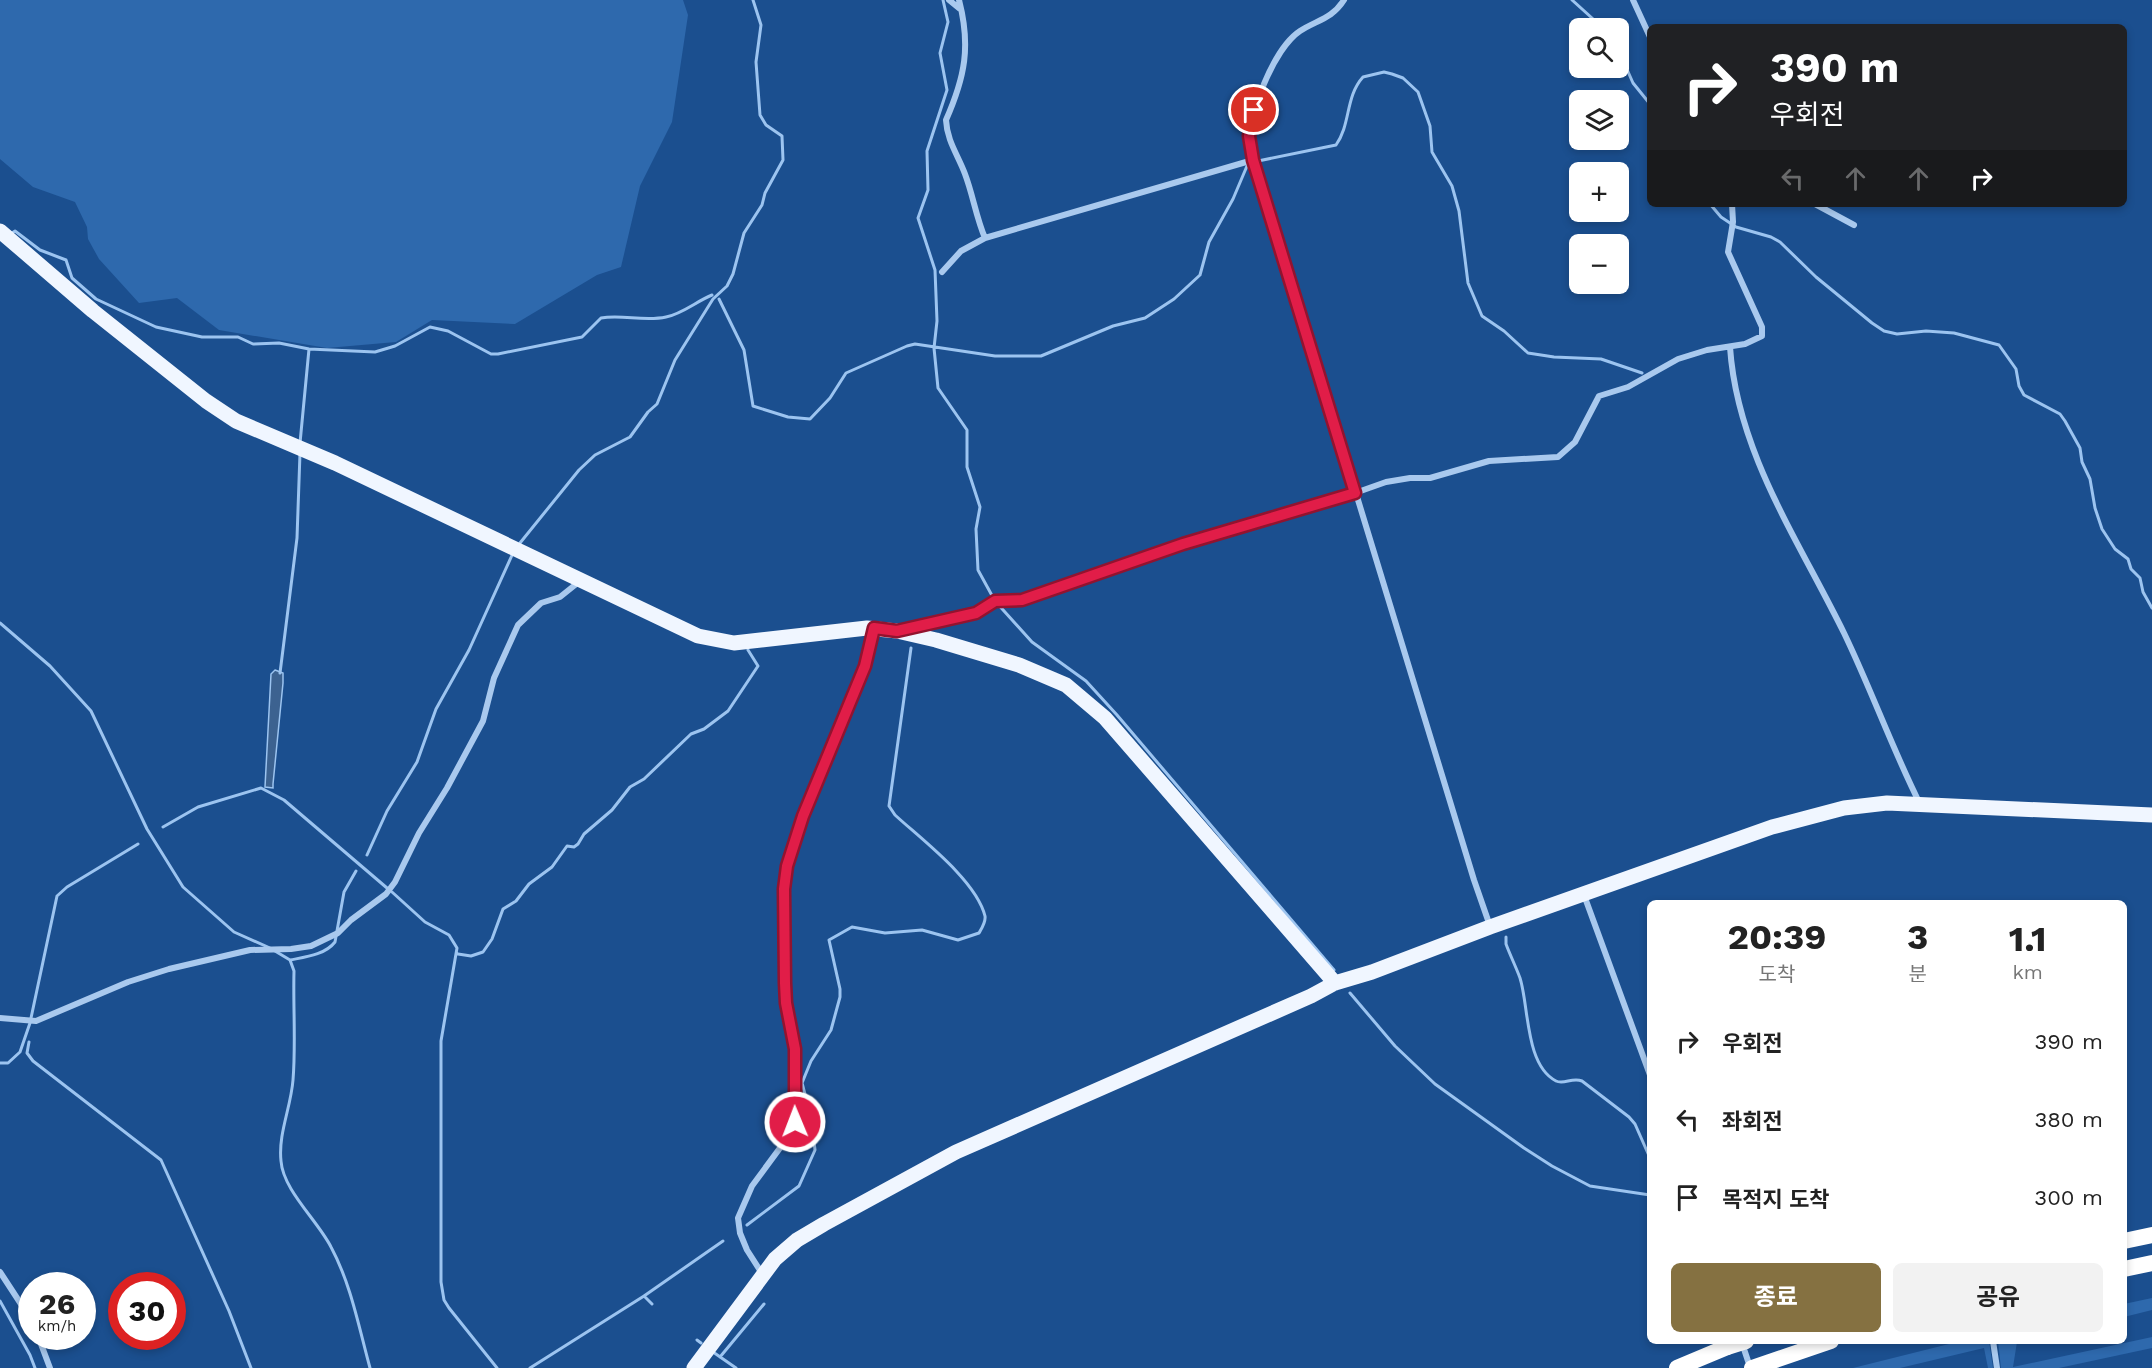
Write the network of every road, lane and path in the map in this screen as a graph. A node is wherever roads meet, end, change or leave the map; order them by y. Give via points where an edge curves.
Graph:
1 (949, 0) edge
2 (959, 0) edge
3 (1344, 0) edge
4 (1633, 0) edge
5 (961, 10) junction
6 (1647, 30) edge
7 (1253, 160) junction
8 (1732, 207) edge
9 (1821, 207) edge
10 (1854, 225) dead end
11 (0, 231) edge
12 (985, 238) junction
13 (942, 272) dead end
14 (1730, 347) junction
15 (1355, 493) junction
16 (581, 581) junction
17 (874, 628) junction
18 (897, 631) junction
19 (1920, 804) junction
20 (2152, 815) edge
21 (1584, 895) junction
22 (1490, 927) junction
23 (1335, 983) junction
24 (0, 1018) edge
25 (1647, 1067) edge
26 (2152, 1235) edge
27 (2127, 1240) edge
28 (2152, 1263) edge
29 (2127, 1268) edge
30 (0, 1272) edge
31 (764, 1275) junction
32 (18, 1300) edge
33 (1736, 1344) edge
34 (1739, 1344) edge
35 (1822, 1344) edge
36 (1993, 1344) edge
37 (43, 1350) edge
38 (1753, 1367) edge
39 (50, 1368) edge
40 (694, 1368) edge
41 (1677, 1368) edge
42 (1997, 1368) edge

1 - 5 street
2 - 5 street
3 - 7 street via 1327,19 1299,32 1272,67 1250,125
4 - 6 street
5 - 12 street via 967,43 946,129
7 - 12 street
7 - 15 street
8 - 14 street via 1729,256 1763,331 1755,340
9 - 10 street
11 - 16 main road via 221,412
12 - 13 street via 961,251
14 - 15 street via 1678,359 1628,387 1599,396 1575,442 1558,457 1489,461 1430,478 1386,482
14 - 19 street via 1735,388 1755,456 1861,670
15 - 18 street via 1183,544 1030,597 995,601 976,613
15 - 22 street
16 - 17 main road via 698,636 723,643
16 - 24 street via 560,597 541,603 518,625 494,678 483,721 395,882 338,933 311,946 250,950 169,969 36,1021
17 - 18 main road
17 - 31 street via 865,666 800,824 787,866 785,983 795,1049 796,1115 794,1129 752,1185 738,1218 747,1250
18 - 23 main road via 1018,665 1066,685 1090,704
19 - 20 main road
19 - 21 main road via 1865,804 1827,812 1714,847
21 - 22 main road
21 - 25 street
22 - 23 main road
23 - 31 main road via 926,1167 797,1240
26 - 27 highway
28 - 29 highway
30 - 32 street
31 - 40 main road
33 - 41 highway
34 - 38 street
35 - 38 highway
36 - 42 street
37 - 39 street

